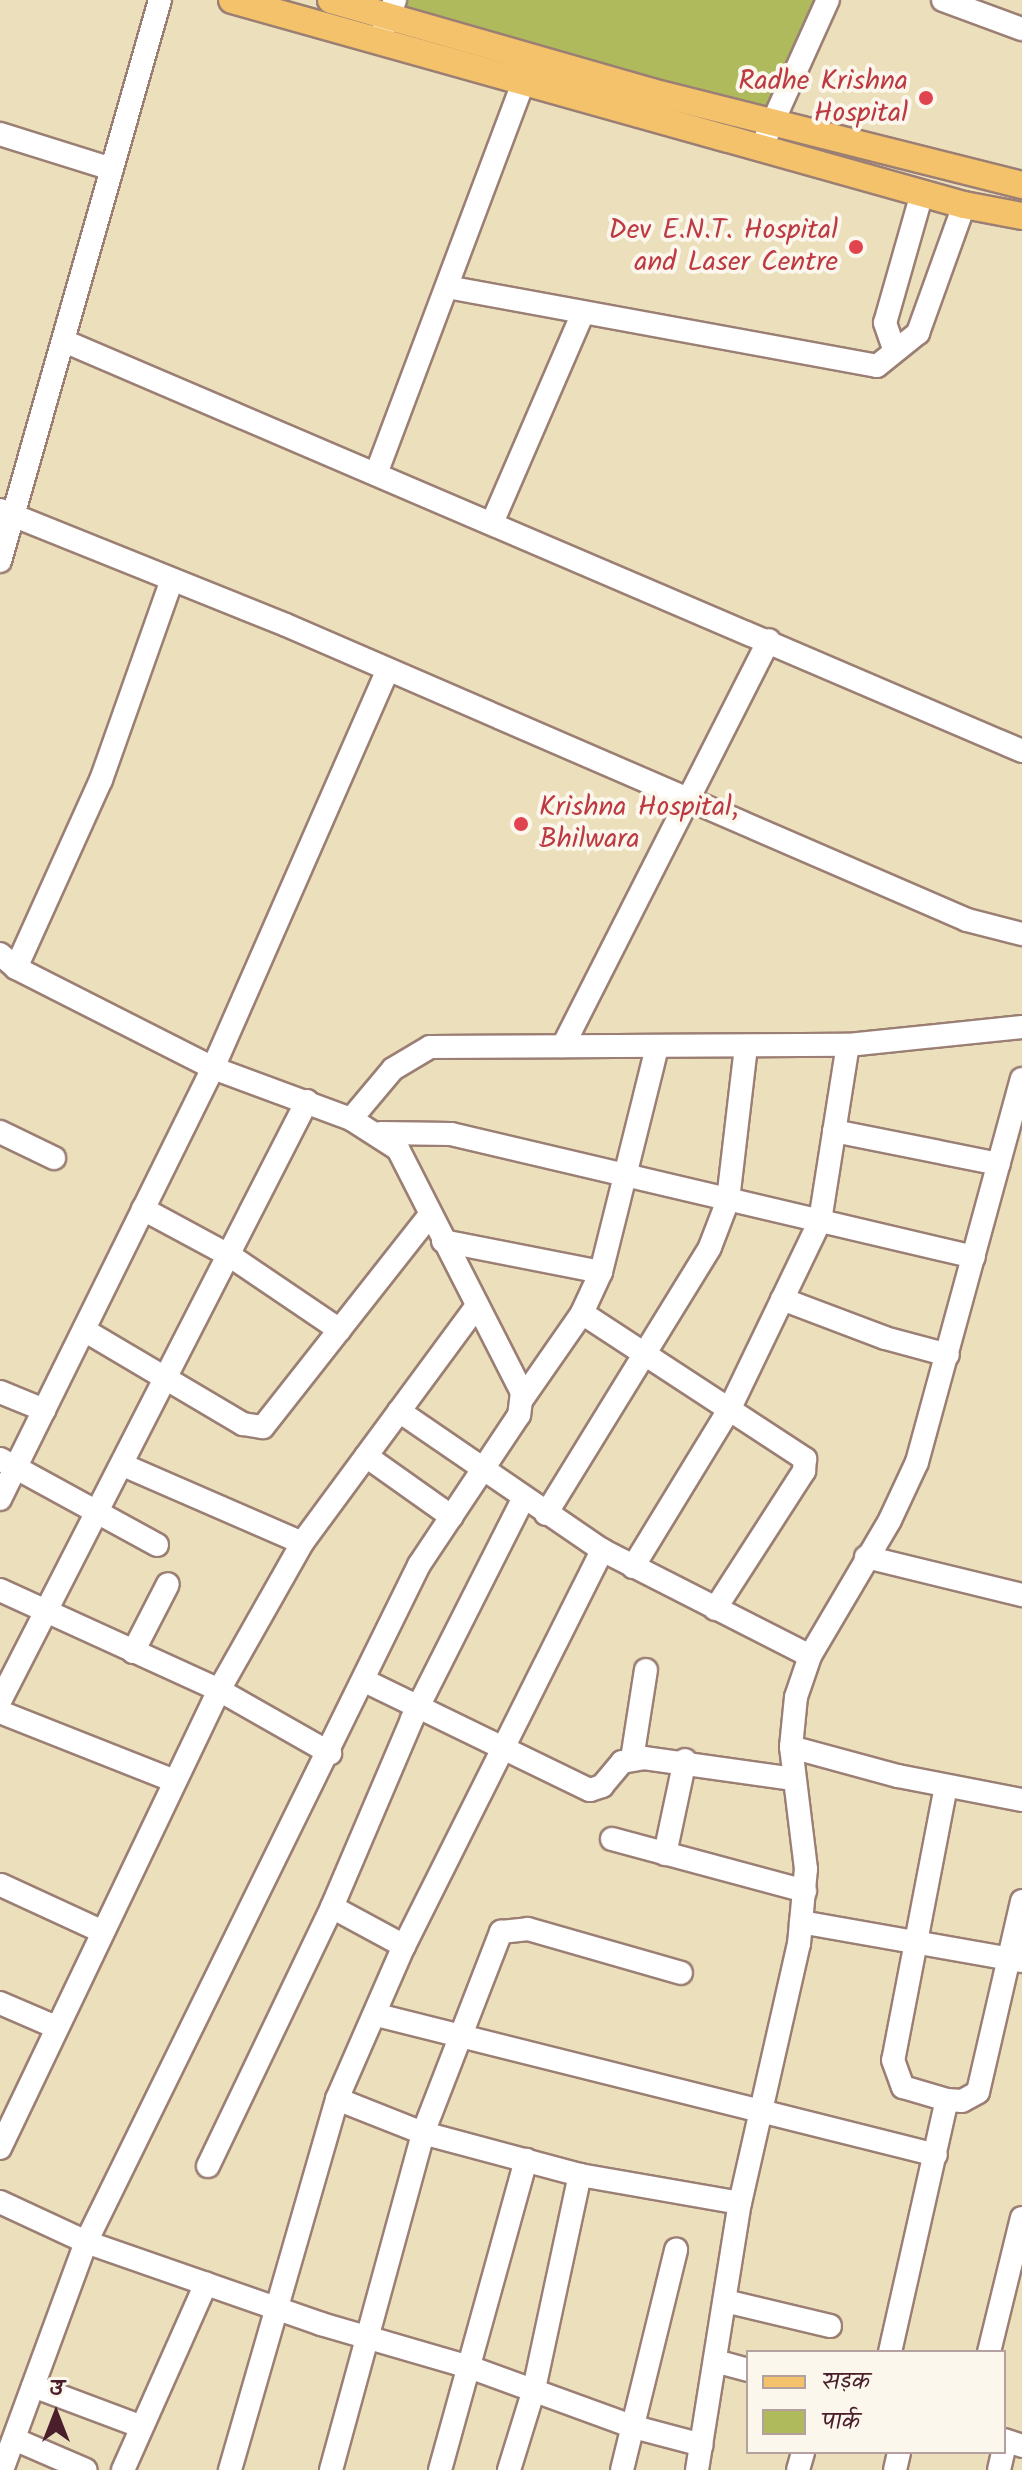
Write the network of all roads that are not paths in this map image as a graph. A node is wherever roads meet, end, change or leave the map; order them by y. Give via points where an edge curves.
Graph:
1 (160, 0) edge
2 (232, 0) edge
3 (331, 0) edge
4 (828, 0) edge
5 (943, 0) edge
6 (388, 19) edge
7 (1022, 29) edge
8 (529, 69) junction
9 (0, 134) edge
10 (766, 134) junction
11 (112, 169) junction
12 (1022, 185) edge
13 (922, 193) junction
14 (964, 205) junction
15 (1022, 216) edge
16 (447, 287) junction
17 (583, 313) junction
18 (64, 341) junction
19 (894, 349) junction
20 (376, 474) junction
21 (7, 513) edge
22 (492, 523) junction
23 (0, 561) edge
24 (172, 580) junction
25 (769, 640) junction
26 (388, 670) junction
27 (1022, 751) edge
28 (685, 800) junction
29 (1022, 934) edge
30 (8, 961) edge
31 (1022, 1027) edge
32 (848, 1045) junction
33 (563, 1046) junction
34 (657, 1047) junction
35 (746, 1047) junction
36 (213, 1068) junction
37 (1022, 1079) edge
38 (307, 1101) junction
39 (351, 1119) junction
40 (834, 1131) junction
41 (0, 1132) edge
42 (381, 1133) junction
43 (54, 1158) dead end
44 (999, 1164) junction
45 (628, 1176) junction
46 (728, 1200) junction
47 (143, 1209) junction
48 (429, 1216) junction
49 (820, 1221) junction
50 (443, 1241) junction
51 (232, 1257) junction
52 (974, 1257) junction
53 (601, 1272) junction
54 (782, 1299) junction
55 (477, 1306) junction
56 (582, 1313) junction
57 (84, 1330) junction
58 (340, 1330) junction
59 (948, 1355) junction
60 (645, 1356) junction
61 (169, 1377) junction
62 (0, 1392) edge
63 (523, 1398) junction
64 (44, 1410) junction
65 (729, 1410) junction
66 (399, 1411) junction
67 (366, 1456) junction
68 (8, 1463) edge
69 (123, 1465) junction
70 (482, 1471) junction
71 (0, 1499) edge
72 (523, 1499) junction
73 (98, 1512) junction
74 (546, 1514) junction
75 (452, 1517) junction
76 (302, 1543) junction
77 (157, 1545) dead end
78 (602, 1550) junction
79 (866, 1557) junction
80 (633, 1567) junction
81 (168, 1584) dead end
82 (0, 1590) edge
83 (1022, 1595) edge
84 (715, 1609) junction
85 (47, 1611) junction
86 (133, 1652) junction
87 (810, 1656) junction
88 (646, 1670) dead end
89 (363, 1680) junction
90 (219, 1690) junction
91 (0, 1701) edge
92 (416, 1710) junction
93 (0, 1712) edge
94 (791, 1747) junction
95 (500, 1749) junction
96 (330, 1753) junction
97 (632, 1759) junction
98 (685, 1760) junction
99 (794, 1779) junction
100 (174, 1781) junction
101 (946, 1786) junction
102 (1022, 1800) edge
103 (612, 1839) dead end
104 (665, 1854) junction
105 (1, 1885) edge
106 (805, 1891) junction
107 (1022, 1901) edge
108 (332, 1907) junction
109 (801, 1922) junction
110 (101, 1931) junction
111 (915, 1943) junction
112 (404, 1946) junction
113 (1016, 1960) edge
114 (681, 1973) dead end
115 (0, 2003) edge
116 (377, 2015) junction
117 (56, 2027) junction
118 (461, 2037) junction
119 (337, 2099) junction
120 (947, 2100) junction
121 (759, 2112) junction
122 (6, 2122) edge
123 (423, 2133) junction
124 (0, 2148) edge
125 (936, 2155) junction
126 (526, 2160) junction
127 (208, 2166) dead end
128 (580, 2175) junction
129 (0, 2202) edge
130 (740, 2203) junction
131 (1022, 2218) edge
132 (86, 2242) junction
133 (676, 2250) dead end
134 (206, 2284) junction
135 (725, 2301) junction
136 (278, 2309) junction
137 (830, 2326) dead end
138 (369, 2340) junction
139 (890, 2350) edge
140 (989, 2350) edge
141 (715, 2361) junction
142 (472, 2368) junction
143 (746, 2369) edge
144 (33, 2386) junction
145 (534, 2389) junction
146 (142, 2427) junction
147 (634, 2427) junction
148 (14, 2439) junction
149 (702, 2445) junction
150 (2, 2470) edge
151 (86, 2470) edge
152 (123, 2470) edge
153 (230, 2470) edge
154 (331, 2470) edge
155 (440, 2470) edge
156 (509, 2470) edge
157 (622, 2470) edge
158 (697, 2470) edge

1 - 11 street
2 - 6 main road
3 - 6 main road
4 - 10 street
5 - 7 street
6 - 8 main road
8 - 10 main road
8 - 16 street
9 - 11 street
10 - 12 main road
10 - 13 main road
11 - 18 street
13 - 14 main road
13 - 19 street via 885,323
14 - 15 main road
14 - 19 street via 918,333
16 - 17 street
16 - 20 street
17 - 19 street via 867,366 885,362
17 - 22 street
18 - 20 street
18 - 21 street
20 - 22 street
21 - 23 street
21 - 24 street
22 - 25 street
24 - 26 street
24 - 30 street via 101,780
25 - 27 street
25 - 28 street
26 - 28 street
26 - 36 street
28 - 29 street via 967,920
28 - 33 street
30 - 36 street
31 - 32 street
32 - 35 street
32 - 40 street
33 - 34 street
33 - 39 street via 430,1047 410,1054 393,1069
34 - 35 street
34 - 45 street
35 - 46 street
36 - 38 street
36 - 47 street
37 - 44 street
38 - 39 street
38 - 51 street
39 - 42 street
40 - 44 street
40 - 49 street
41 - 43 street
42 - 45 street via 451,1134
42 - 48 street via 413,1171
44 - 52 street
45 - 46 street
45 - 53 street
46 - 49 street
46 - 60 street via 703,1260
47 - 51 street
47 - 57 street
48 - 50 street
48 - 58 street
49 - 52 street
49 - 54 street
50 - 53 street
50 - 55 street
51 - 58 street
51 - 61 street
52 - 59 street
53 - 56 street
54 - 59 street via 885,1338
54 - 65 street
55 - 63 street
55 - 66 street
56 - 60 street
56 - 63 street
57 - 61 street
57 - 64 street
58 - 61 street via 263,1427 243,1424
59 - 79 street via 917,1462
60 - 65 street
60 - 74 street
61 - 69 street
62 - 64 street
63 - 70 street via 519,1415
64 - 68 street
65 - 80 street
65 - 84 street via 798,1450 805,1465
66 - 67 street
66 - 70 street
67 - 75 street
67 - 76 street
68 - 71 street
68 - 73 street
69 - 73 street
69 - 76 street
70 - 72 street
70 - 75 street
72 - 74 street
72 - 92 street
73 - 77 street
73 - 85 street
74 - 78 street
75 - 89 street via 419,1565
76 - 90 street
78 - 80 street
78 - 95 street
79 - 83 street
79 - 87 street
80 - 84 street
81 - 86 street
82 - 85 street
84 - 87 street
85 - 86 street
85 - 91 street
86 - 90 street
87 - 94 street via 796,1697
88 - 97 street
89 - 92 street
89 - 96 street
90 - 96 street
90 - 100 street
92 - 95 street
92 - 108 street
93 - 100 street
94 - 99 street
94 - 101 street
95 - 97 street via 590,1790
95 - 112 street
96 - 132 street
97 - 98 street
98 - 99 street
98 - 104 street
99 - 106 street via 804,1839
100 - 110 street
101 - 102 street
101 - 111 street
103 - 104 street
104 - 106 street
105 - 110 street
106 - 109 street
107 - 113 street
108 - 112 street
108 - 127 street
109 - 111 street
109 - 121 street
110 - 117 street
111 - 113 street
111 - 120 street via 894,2071 903,2087
112 - 116 street
113 - 120 street via 983,2082 971,2098
114 - 118 street via 528,1929 507,1929 496,1940
115 - 117 street
116 - 118 street
116 - 119 street
117 - 122 street
118 - 121 street
118 - 123 street
119 - 123 street
119 - 136 street
120 - 125 street
121 - 125 street
121 - 130 street
122 - 124 street
123 - 126 street
123 - 138 street
125 - 139 street
126 - 128 street
126 - 142 street
128 - 130 street
128 - 145 street
129 - 132 street
130 - 135 street
131 - 140 street
132 - 134 street
132 - 144 street
133 - 147 street
134 - 136 street
134 - 146 street
135 - 137 street
135 - 141 street
136 - 138 street
136 - 153 street
138 - 142 street
138 - 154 street
141 - 143 street
141 - 149 street
142 - 145 street
142 - 155 street
144 - 146 street
144 - 148 street
145 - 147 street
145 - 156 street
146 - 152 street
147 - 149 street
147 - 157 street
148 - 150 street
148 - 151 street
149 - 158 street

